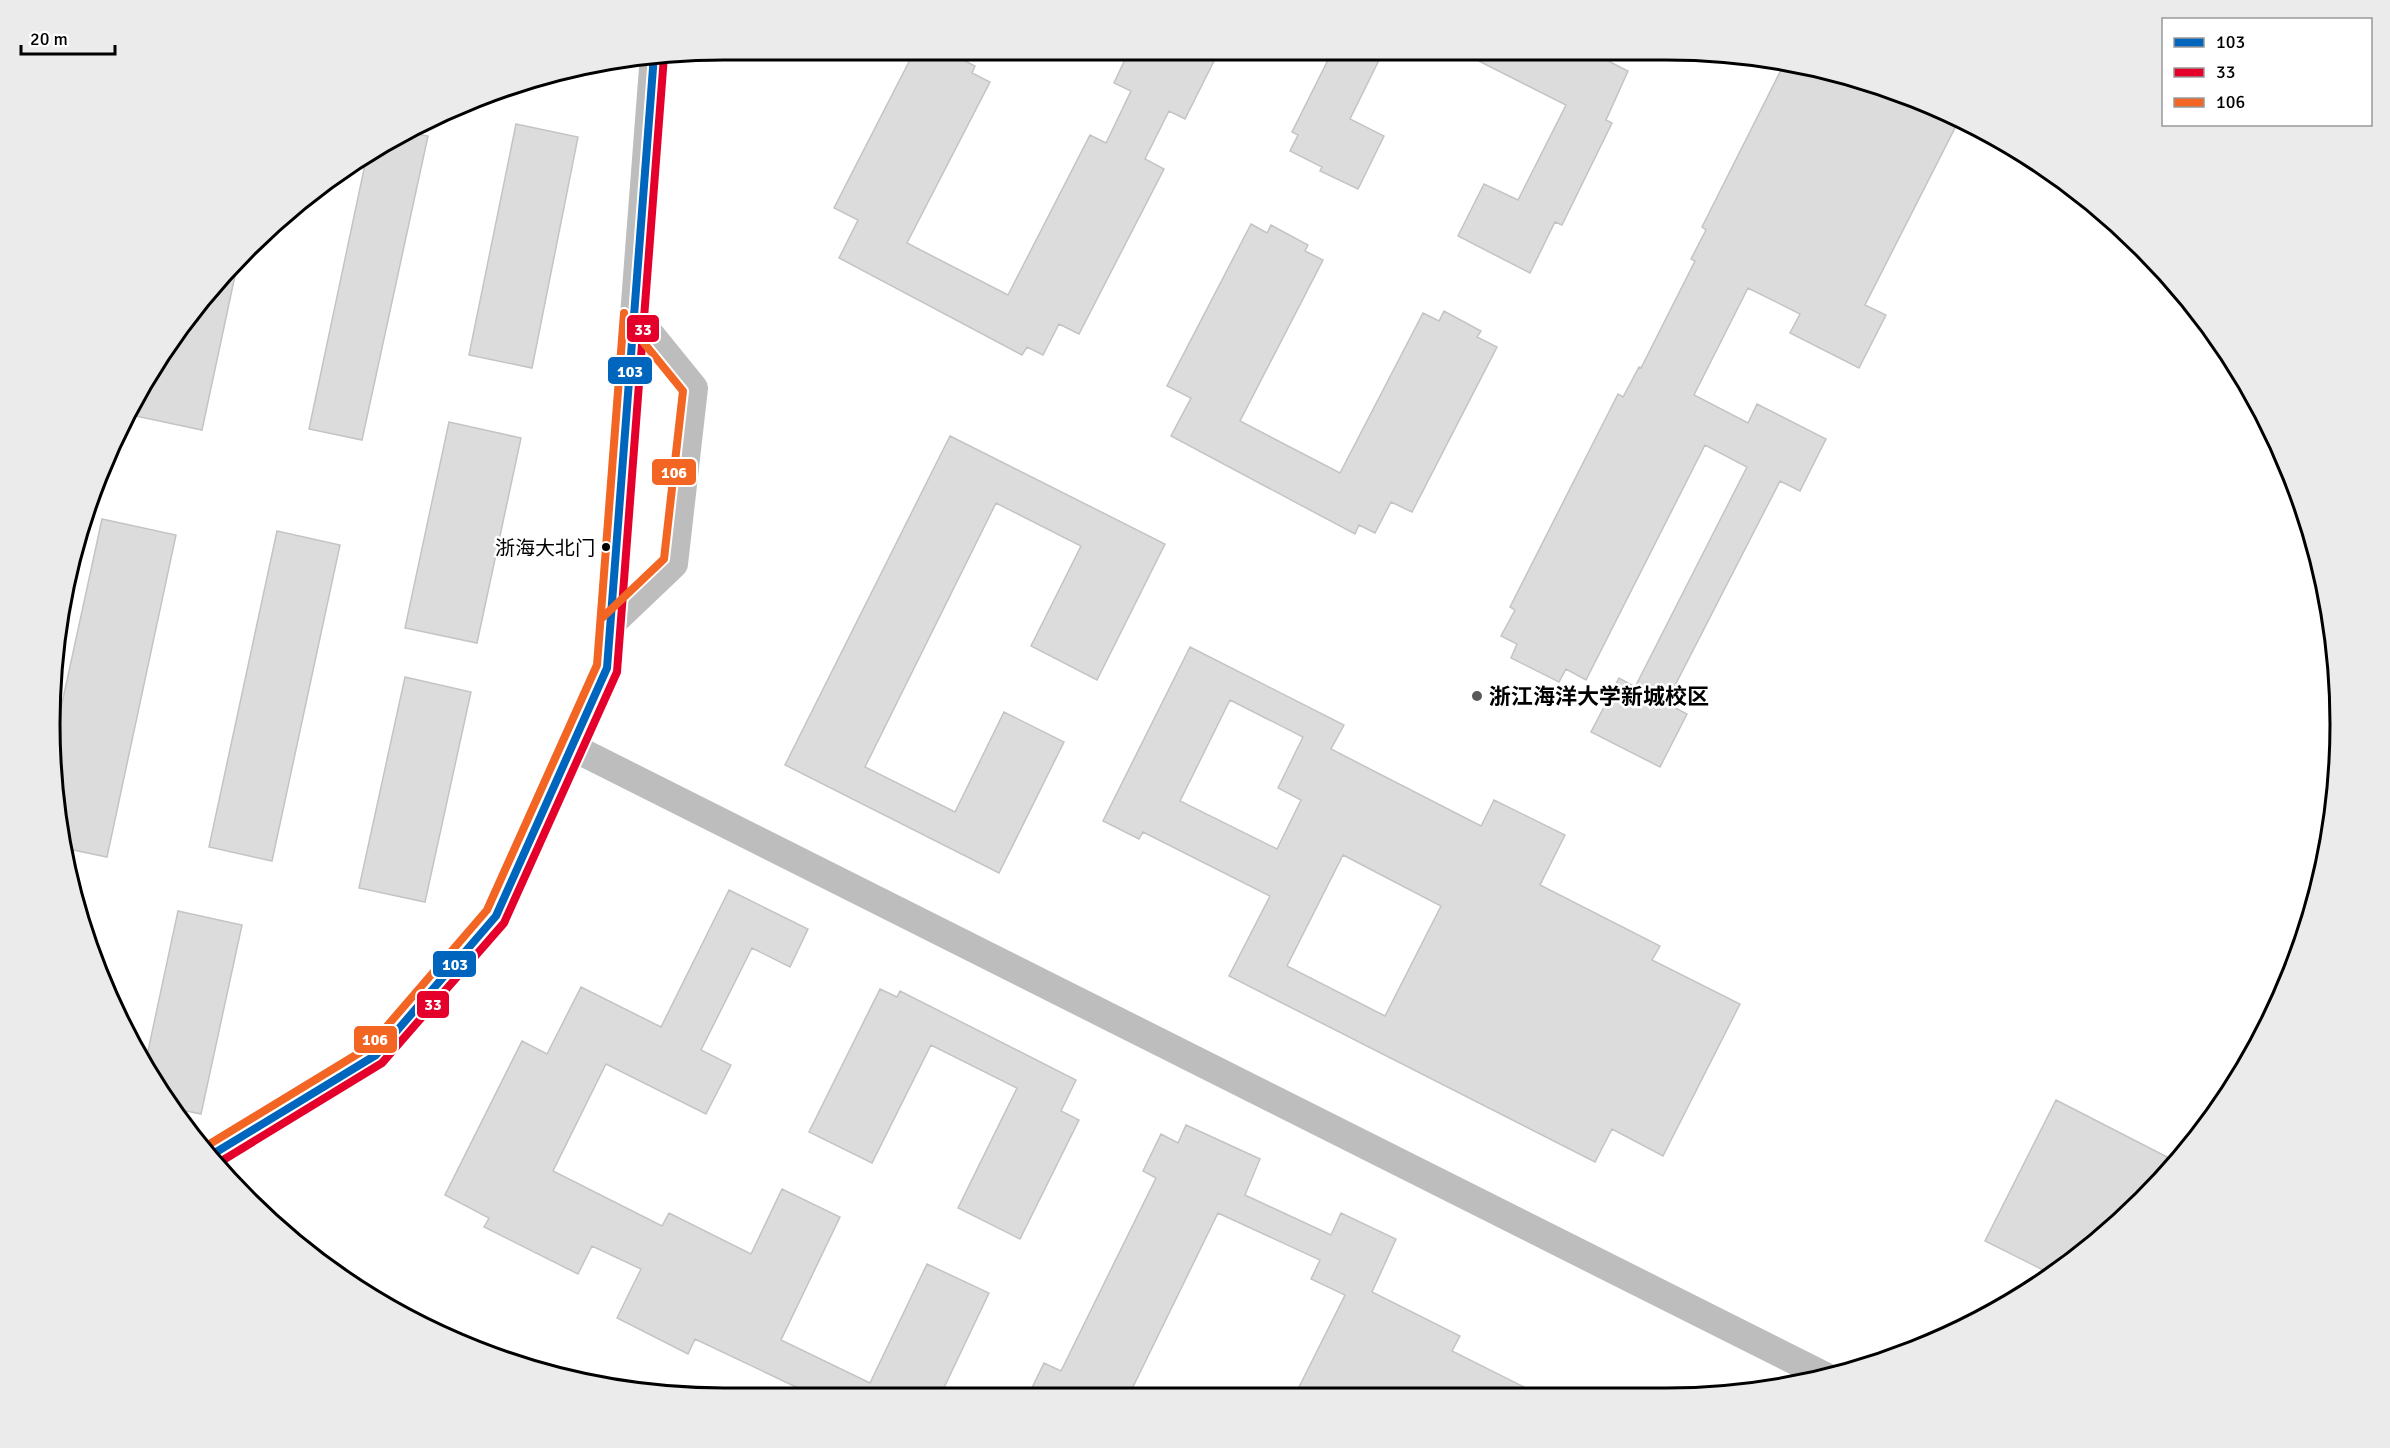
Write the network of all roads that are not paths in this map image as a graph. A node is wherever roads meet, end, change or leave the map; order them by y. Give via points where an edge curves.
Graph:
1 (653, 64) edge
2 (634, 314) junction
3 (610, 625) junction
4 (572, 747) junction
5 (217, 1152) edge
6 (1814, 1371) edge

1 - 2 street
2 - 3 street
2 - 3 street via 694,388 674,564
3 - 4 street via 607,668
4 - 5 street via 496,916 376,1055
4 - 6 street

